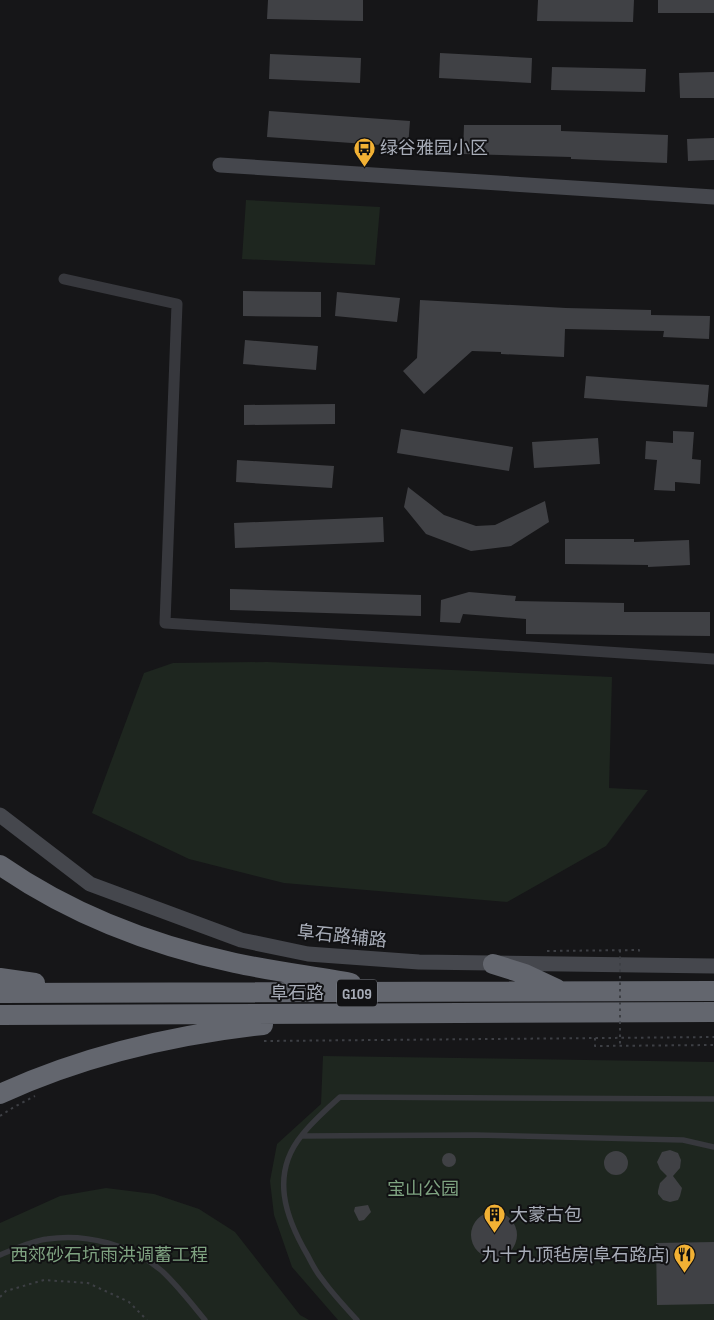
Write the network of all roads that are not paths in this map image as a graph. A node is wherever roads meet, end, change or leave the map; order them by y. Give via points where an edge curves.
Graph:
1 (220, 165) dead end
2 (714, 197) edge
3 (64, 279) dead end
4 (714, 658) edge
5 (0, 816) edge
6 (0, 865) edge
7 (493, 964) junction
8 (714, 966) edge
9 (0, 978) edge
10 (714, 990) edge
11 (407, 992) junction
12 (563, 992) junction
13 (0, 993) edge
14 (96, 993) junction
15 (714, 1012) edge
16 (363, 1014) junction
17 (0, 1015) edge
18 (0, 1094) edge
19 (714, 1099) edge
20 (302, 1136) junction
21 (714, 1147) edge
22 (0, 1255) edge
23 (205, 1320) edge
24 (357, 1320) edge

1 - 2 main road
3 - 4 street via 177,304 165,623
5 - 7 main road, 阜石路辅路 via 90,884 241,940 308,954
6 - 11 highway via 67,905 197,953
7 - 8 main road, 阜石路辅路
7 - 12 highway via 525,974
9 - 14 highway
10 - 12 highway, 阜石路 / G109
11 - 12 highway, 阜石路 / G109
11 - 14 highway, 阜石路 / G109
13 - 14 highway, 阜石路 / G109
15 - 16 highway, 阜石路 / G109
16 - 17 highway, 阜石路 / G109
16 - 18 highway via 221,1030 144,1045 87,1060
19 - 20 lane via 340,1097
20 - 21 lane via 683,1140
20 - 24 lane via 285,1170 284,1199 289,1220 321,1278
22 - 23 lane via 46,1239 62,1238 92,1240 121,1248 161,1270

